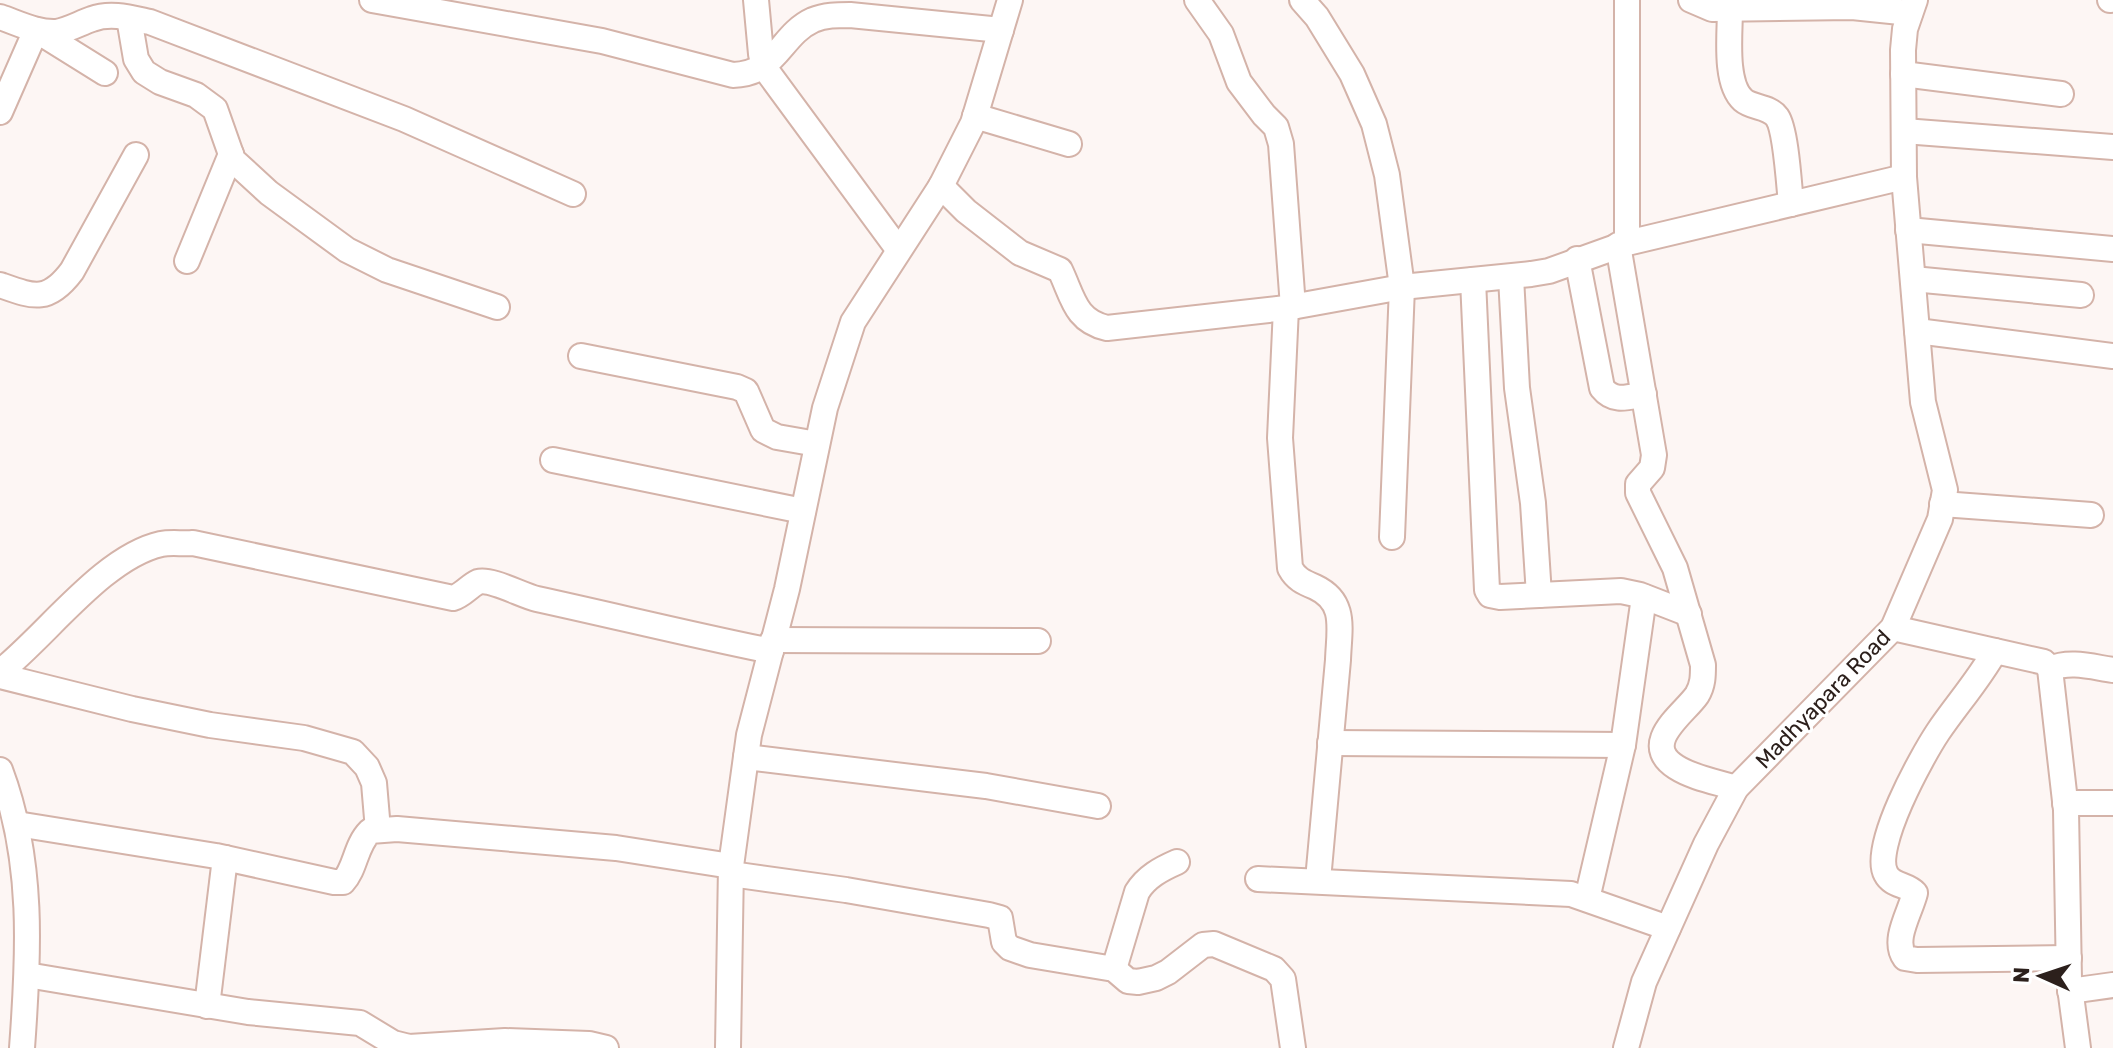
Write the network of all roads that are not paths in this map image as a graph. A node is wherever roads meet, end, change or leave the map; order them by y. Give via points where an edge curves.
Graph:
1 (372, 0) edge
2 (756, 0) edge
3 (1010, 0) edge
4 (1197, 0) edge
5 (1302, 0) edge
6 (1627, 0) edge
7 (1691, 0) edge
8 (1912, 7) edge
9 (1730, 9) junction
10 (0, 17) edge
11 (129, 18) junction
12 (36, 30) junction
13 (1001, 30) junction
14 (764, 67) junction
15 (105, 73) dead end
16 (1903, 74) junction
17 (2061, 94) dead end
18 (0, 112) edge
19 (975, 116) junction
20 (1904, 131) junction
21 (1069, 144) dead end
22 (2113, 147) edge
23 (231, 154) junction
24 (136, 155) dead end
25 (1904, 177) junction
26 (941, 186) junction
27 (573, 194) dead end
28 (1791, 204) junction
29 (1908, 230) junction
30 (1623, 244) junction
31 (898, 249) junction
32 (2113, 249) edge
33 (1577, 259) junction
34 (187, 261) dead end
35 (1511, 277) junction
36 (1913, 279) junction
37 (1473, 280) junction
38 (0, 285) edge
39 (1402, 287) junction
40 (2081, 295) dead end
41 (497, 307) dead end
42 (1290, 308) junction
43 (1917, 331) junction
44 (581, 356) dead end
45 (2113, 356) edge
46 (1644, 394) junction
47 (817, 444) junction
48 (553, 460) dead end
49 (1942, 504) junction
50 (803, 511) junction
51 (2091, 515) dead end
52 (1392, 537) dead end
53 (1539, 595) junction
54 (1644, 597) junction
55 (1689, 614) junction
56 (1893, 628) junction
57 (1038, 641) dead end
58 (772, 646) junction
59 (1995, 651) junction
60 (2050, 669) junction
61 (2113, 670) edge
62 (0, 674) edge
63 (1330, 743) junction
64 (1623, 745) junction
65 (746, 757) junction
66 (0, 770) edge
67 (1736, 788) junction
68 (2065, 803) junction
69 (2113, 803) edge
70 (1098, 806) dead end
71 (17, 824) junction
72 (378, 830) junction
73 (225, 858) junction
74 (1177, 862) dead end
75 (731, 870) junction
76 (1258, 879) dead end
77 (1318, 880) junction
78 (1587, 899) junction
79 (1668, 928) junction
80 (2069, 958) junction
81 (1114, 969) junction
82 (27, 975) junction
83 (2113, 985) edge
84 (2070, 991) junction
85 (207, 1006) junction
86 (22, 1048) edge
87 (606, 1048) edge
88 (728, 1048) edge
89 (1293, 1048) edge
90 (1626, 1048) edge
91 (2078, 1048) edge

1 - 14 street via 602,41 733,75
2 - 14 street
3 - 13 street
4 - 42 street via 1221,34 1239,82 1276,127
5 - 39 street via 1352,74 1374,124 1387,175
6 - 30 street
7 - 9 street via 1712,9
8 - 9 street
8 - 16 street, Madhyapara Road via 1905,29
9 - 28 street via 1734,90 1745,102 1777,117
10 - 12 street
11 - 12 street via 113,15 56,32
11 - 23 street via 136,59 144,72 215,109
11 - 27 street via 294,75
12 - 15 street
12 - 18 street
13 - 14 street via 825,16 809,22
13 - 19 street
14 - 31 street
16 - 17 street
16 - 20 street, Madhyapara Road
19 - 21 street
19 - 26 street
20 - 22 street
20 - 25 street, Madhyapara Road
23 - 34 street
23 - 41 street via 269,193 347,250 387,270
24 - 38 street via 60,288 42,295
25 - 28 street
25 - 29 street, Madhyapara Road
26 - 31 street
26 - 42 street via 1020,253 1060,270 1078,310 1093,325 1166,323
28 - 30 street
29 - 32 street
29 - 36 street, Madhyapara Road
30 - 33 street
30 - 46 street
31 - 47 street via 853,322
33 - 35 street via 1549,271
33 - 46 street via 1602,388 1618,399
35 - 37 street
35 - 53 street
36 - 40 street
36 - 43 street, Madhyapara Road
37 - 39 street
37 - 53 street via 1487,590 1500,597
39 - 42 street
39 - 52 street
42 - 63 street via 1280,438 1290,568 1296,578 1337,603
43 - 45 street
43 - 49 street, Madhyapara Road via 1923,402 1945,490
44 - 47 street via 737,387 746,391 763,430
46 - 55 street via 1654,455 1638,493 1675,568
47 - 50 street
48 - 50 street
49 - 51 street
49 - 56 street, Madhyapara Road
50 - 58 street
53 - 54 street via 1621,591
54 - 55 street
54 - 64 street
55 - 67 street via 1703,680 1668,727 1663,748 1674,766
56 - 59 street
56 - 67 street, Madhyapara Road
57 - 58 street
58 - 62 street via 649,626 490,583 479,582 453,598 193,543 163,544 122,560
58 - 65 street
59 - 60 street via 2044,662
59 - 80 street via 1937,734 1885,844 1887,877 1915,893 1899,951 1917,960
60 - 61 street via 2070,664
60 - 68 street
62 - 72 street via 132,709 304,738 353,752 374,783
63 - 64 street
63 - 77 street
64 - 78 street
65 - 70 street via 986,786
65 - 75 street
66 - 71 street
67 - 79 street, Madhyapara Road
68 - 69 street
68 - 80 street
71 - 73 street
71 - 82 street via 27,898
72 - 73 street via 365,836 343,882
72 - 75 street via 616,848
73 - 85 street
74 - 81 street via 1150,877 1137,892
75 - 81 street via 989,915 1000,918 1010,948
75 - 88 street
76 - 77 street
77 - 78 street
78 - 79 street
79 - 90 street, Madhyapara Road via 1644,982
80 - 84 street
81 - 89 street via 1128,981 1156,978 1203,945 1214,944 1274,969 1283,979
82 - 85 street
82 - 86 street
83 - 84 street
84 - 91 street
85 - 87 street via 360,1023 409,1047 505,1041

